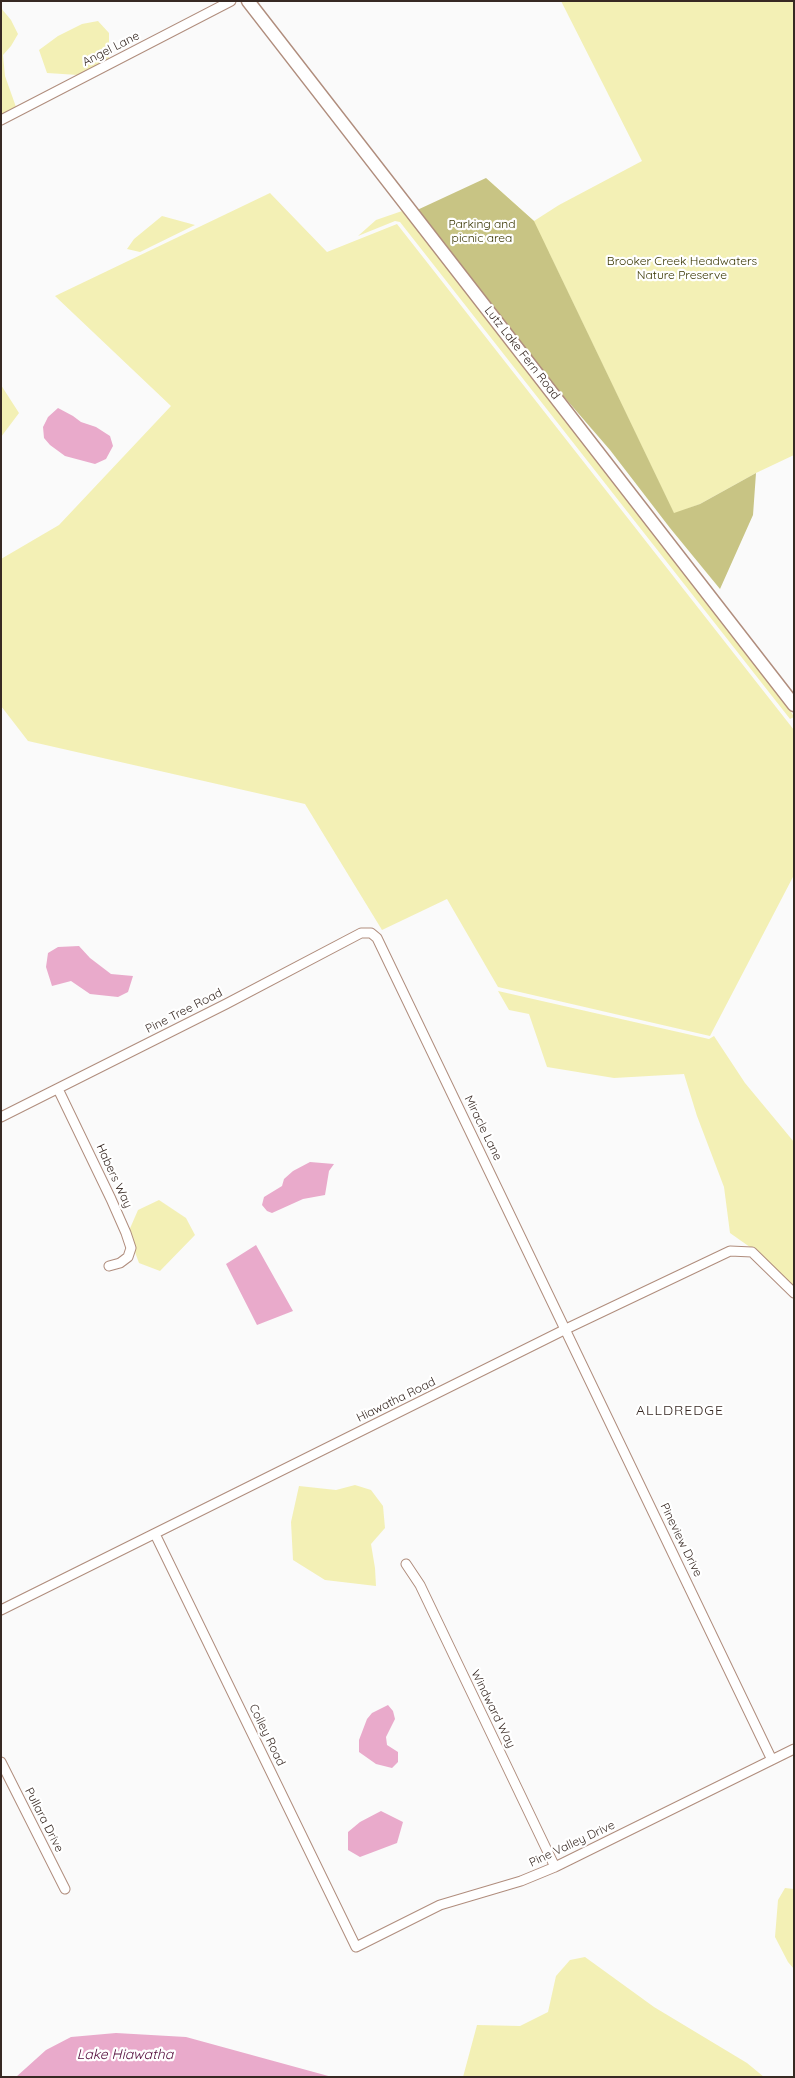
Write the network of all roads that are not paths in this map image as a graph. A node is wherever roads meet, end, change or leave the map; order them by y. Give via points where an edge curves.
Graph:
1 (232, 1) edge
2 (248, 1) edge
3 (1, 120) edge
4 (794, 705) edge
5 (377, 938) joint
6 (58, 1088) junction
7 (1, 1117) edge
8 (109, 1266) dead end
9 (794, 1293) edge
10 (566, 1329) junction
11 (155, 1534) junction
12 (406, 1564) dead end
13 (1, 1610) edge
14 (794, 1750) edge
15 (772, 1760) junction
16 (1, 1762) edge
17 (555, 1867) junction
18 (65, 1889) dead end
19 (356, 1947) joint

1 - 3 street, Angel Lane
2 - 4 main road, Lutz Lake Fern Road
5 - 6 street, Pine Tree Road via 370,933 361,933
5 - 10 street, Miracle Lane
6 - 7 street, Pine Tree Road
6 - 8 street, Habers Way via 131,1248 128,1257
9 - 10 street, Hiawatha Road via 752,1252 730,1251
10 - 11 street, Hiawatha Road
10 - 15 street, Pineview Drive
11 - 13 street, Hiawatha Road
11 - 19 street, Colley Road
12 - 17 street, Windward Way via 420,1584
14 - 15 street, Pine Valley Drive
15 - 17 street, Pine Valley Drive
16 - 18 street, Pullara Drive
17 - 19 street, Pine Valley Drive via 521,1881 440,1905

